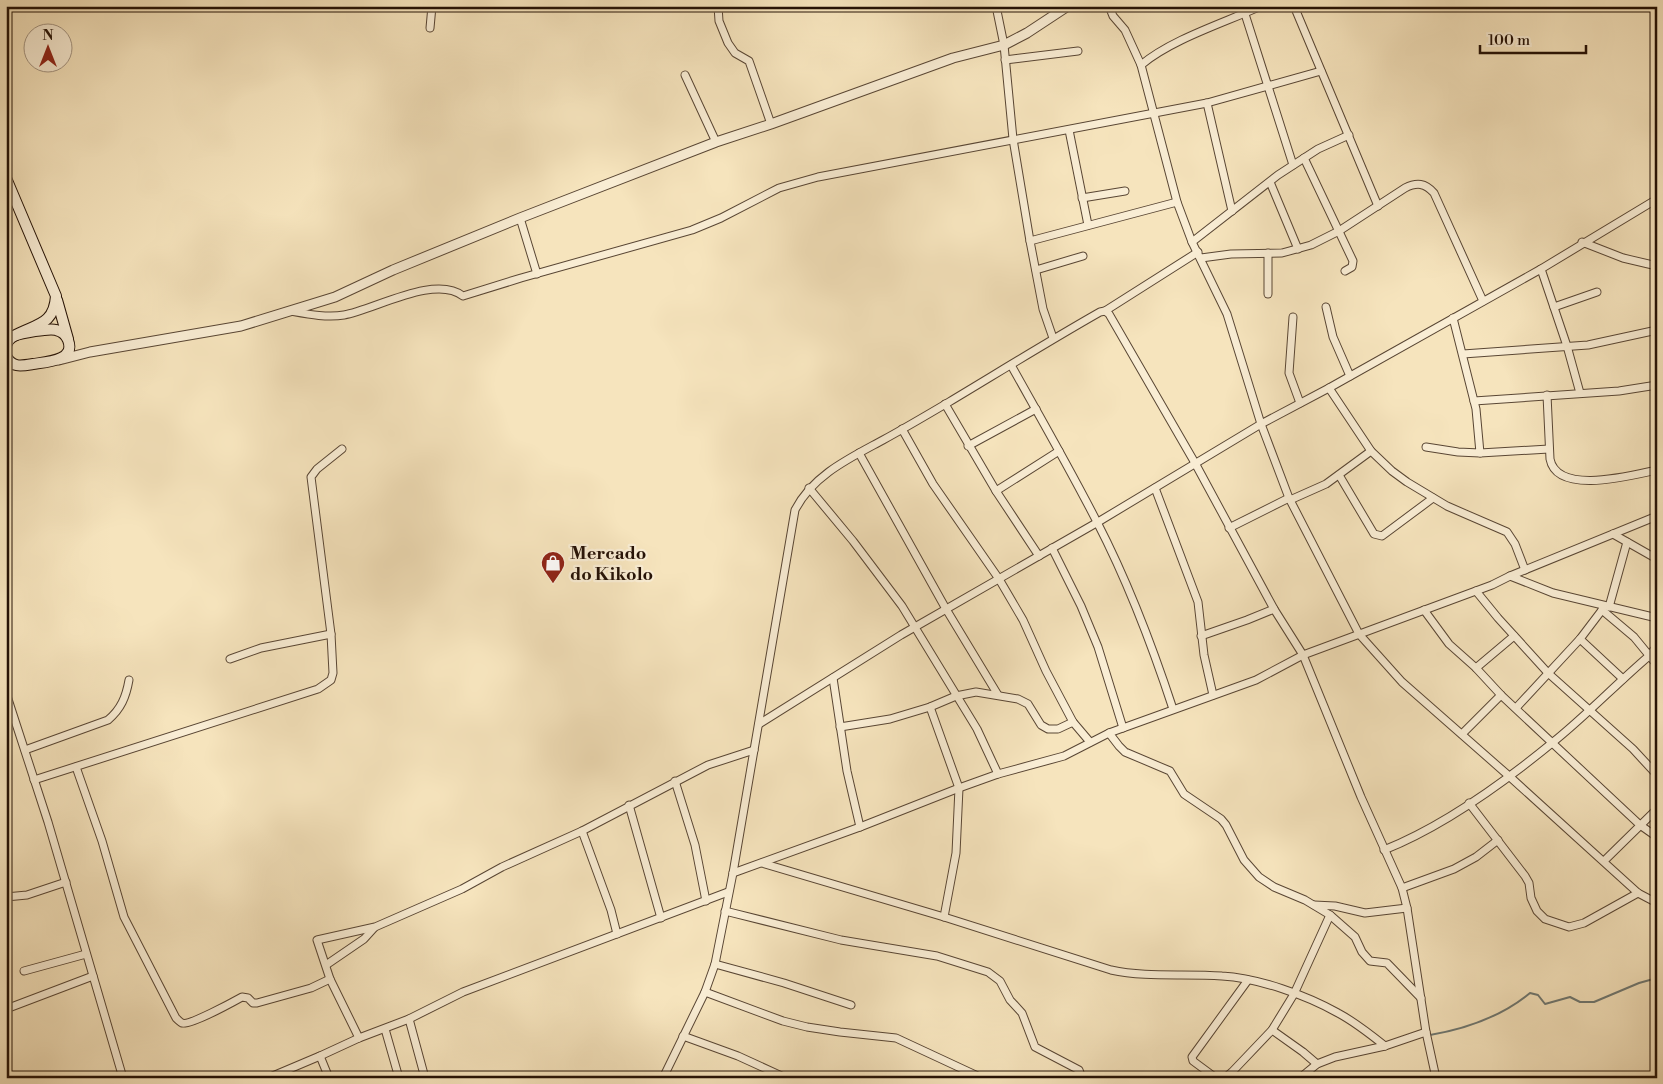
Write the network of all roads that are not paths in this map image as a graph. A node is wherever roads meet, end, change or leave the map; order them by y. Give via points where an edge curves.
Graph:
1 (432, 6) edge
2 (718, 6) edge
3 (996, 6) edge
4 (1068, 6) edge
5 (1109, 6) edge
6 (1261, 6) edge
7 (1294, 6) edge
8 (1245, 14) junction
9 (430, 28) dead end
10 (1004, 45) junction
11 (1078, 51) dead end
12 (1005, 60) junction
13 (1141, 65) junction
14 (1321, 71) junction
15 (685, 75) dead end
16 (1269, 87) junction
17 (1207, 103) junction
18 (1154, 114) junction
19 (771, 124) junction
20 (1069, 130) junction
21 (1349, 135) junction
22 (1013, 139) junction
23 (716, 142) junction
24 (1304, 158) junction
25 (1293, 165) junction
26 (1270, 182) junction
27 (7, 184) edge
28 (1125, 191) dead end
29 (1082, 198) junction
30 (1177, 202) junction
31 (1655, 202) edge
32 (1378, 206) junction
33 (1232, 211) junction
34 (520, 218) junction
35 (1088, 225) junction
36 (1339, 231) junction
37 (1030, 241) junction
38 (1192, 242) junction
39 (1582, 242) junction
40 (1298, 249) junction
41 (1268, 253) junction
42 (1199, 255) junction
43 (1083, 256) dead end
44 (1657, 266) edge
45 (1541, 269) junction
46 (1036, 270) junction
47 (1345, 271) dead end
48 (537, 274) junction
49 (1597, 292) dead end
50 (1268, 294) dead end
51 (56, 296) junction
52 (1483, 301) junction
53 (1326, 307) dead end
54 (1554, 307) junction
55 (290, 311) junction
56 (1105, 311) junction
57 (1293, 317) dead end
58 (1453, 318) junction
59 (1657, 330) edge
60 (1053, 338) junction
61 (9, 340) edge
62 (68, 340) junction
63 (1567, 346) junction
64 (90, 352) junction
65 (1463, 354) junction
66 (6, 356) edge
67 (57, 361) junction
68 (10, 364) edge
69 (1011, 365) junction
70 (1350, 376) junction
71 (1657, 385) edge
72 (1329, 388) junction
73 (1580, 393) junction
74 (1547, 395) junction
75 (1474, 401) junction
76 (1300, 403) junction
77 (945, 404) junction
78 (1036, 409) junction
79 (1262, 424) junction
80 (902, 429) junction
81 (968, 446) junction
82 (1426, 447) dead end
83 (342, 448) dead end
84 (1549, 449) junction
85 (1059, 451) junction
86 (1372, 451) junction
87 (859, 453) junction
88 (1480, 453) junction
89 (1195, 464) junction
90 (1657, 470) edge
91 (1339, 476) junction
92 (810, 488) junction
93 (1155, 488) junction
94 (996, 491) junction
95 (1433, 498) junction
96 (1289, 499) junction
97 (1657, 516) edge
98 (1098, 522) junction
99 (1229, 528) junction
100 (1613, 534) junction
101 (1627, 542) junction
102 (1052, 548) junction
103 (1039, 556) junction
104 (1657, 559) edge
105 (1525, 570) junction
106 (1510, 576) junction
107 (999, 579) junction
108 (1476, 591) junction
109 (1605, 608) junction
110 (946, 609) junction
111 (1274, 609) junction
112 (1424, 610) junction
113 (1657, 618) edge
114 (915, 627) junction
115 (331, 634) junction
116 (1359, 634) junction
117 (1201, 636) junction
118 (1514, 636) junction
119 (1580, 638) junction
120 (1657, 646) edge
121 (1303, 655) junction
122 (1649, 656) junction
123 (230, 659) dead end
124 (1657, 665) edge
125 (1476, 668) junction
126 (1548, 673) junction
127 (833, 678) junction
128 (1623, 679) junction
129 (129, 680) dead end
130 (6, 693) edge
131 (1213, 694) junction
132 (998, 695) junction
133 (1501, 695) junction
134 (956, 696) junction
135 (930, 707) junction
136 (1516, 708) junction
137 (1173, 709) junction
138 (1590, 710) junction
139 (1073, 722) junction
140 (759, 724) junction
141 (840, 727) junction
142 (1123, 728) junction
143 (1109, 733) junction
144 (1462, 734) junction
145 (1090, 742) junction
146 (1552, 743) junction
147 (25, 750) junction
148 (754, 750) junction
149 (76, 767) junction
150 (998, 774) junction
151 (1509, 776) junction
152 (1657, 776) edge
153 (34, 780) junction
154 (675, 781) junction
155 (959, 788) junction
156 (1469, 803) junction
157 (629, 805) junction
158 (1657, 809) edge
159 (1640, 825) junction
160 (860, 828) junction
161 (582, 831) junction
162 (1657, 837) edge
163 (1498, 840) junction
164 (1384, 850) junction
165 (1604, 861) junction
166 (761, 863) junction
167 (733, 874) junction
168 (66, 882) junction
169 (1402, 888) junction
170 (728, 892) junction
171 (1638, 893) junction
172 (6, 897) edge
173 (706, 901) junction
174 (1657, 903) edge
175 (1313, 905) junction
176 (1407, 908) junction
177 (725, 911) junction
178 (1330, 916) junction
179 (661, 918) junction
180 (944, 918) junction
181 (375, 927) junction
182 (617, 934) junction
183 (86, 954) junction
184 (715, 964) junction
185 (326, 965) junction
186 (24, 971) dead end
187 (93, 976) junction
188 (330, 979) junction
189 (1248, 980) junction
190 (705, 992) junction
191 (1294, 994) junction
192 (1421, 998) junction
193 (851, 1005) dead end
194 (6, 1009) edge
195 (409, 1019) junction
196 (385, 1029) junction
197 (1272, 1030) junction
198 (1426, 1032) junction
199 (683, 1036) junction
200 (359, 1038) junction
201 (1385, 1046) junction
202 (320, 1056) junction
203 (1317, 1064) junction
204 (6, 1071) edge
205 (9, 1078) edge
206 (123, 1078) edge
207 (268, 1078) edge
208 (329, 1078) edge
209 (399, 1078) edge
210 (425, 1078) edge
211 (663, 1078) edge
212 (786, 1078) edge
213 (982, 1078) edge
214 (1082, 1078) edge
215 (1216, 1078) edge
216 (1225, 1078) edge
217 (1300, 1078) edge
218 (1436, 1078) edge

1 - 9 street
2 - 19 street via 719,21 728,43 735,53 749,61
3 - 10 street
4 - 10 street
5 - 13 street via 1112,16 1125,30
6 - 8 street
7 - 14 street
8 - 13 street via 1168,47
8 - 16 street
10 - 12 street
10 - 19 street via 953,58
11 - 12 street
12 - 22 street
13 - 18 street
14 - 16 street
14 - 21 street
15 - 23 street
16 - 17 street
16 - 25 street
17 - 18 street
17 - 33 street
18 - 20 street
18 - 30 street
19 - 23 street
20 - 22 street
20 - 29 street
21 - 24 street
21 - 32 street
22 - 37 street
22 - 48 street via 818,177 779,188 692,230
23 - 34 street
24 - 25 street
24 - 36 street
25 - 26 street
26 - 33 street
26 - 40 street
27 - 51 main road
28 - 29 street
29 - 35 street
30 - 35 street
30 - 38 street
31 - 39 street
32 - 36 street
32 - 52 street via 1413,184 1427,186 1441,206
33 - 38 street
34 - 48 street
34 - 55 street via 335,297
35 - 37 street
36 - 40 street
36 - 47 street via 1353,261 1352,267
37 - 46 street
38 - 42 street
39 - 44 street via 1623,258
39 - 45 street
40 - 41 street
41 - 42 street
41 - 50 street
42 - 56 street
42 - 79 street via 1227,314
43 - 46 street
45 - 52 street
45 - 54 street
46 - 60 street via 1043,309
48 - 55 street via 463,296 456,291 442,289 405,295 345,315
49 - 54 street
51 - 61 main road via 53,311 43,323
51 - 62 main road
52 - 58 street
53 - 70 street
54 - 63 street
55 - 64 street via 241,326
56 - 60 street
56 - 89 street
57 - 76 street via 1289,373
58 - 65 street
58 - 70 street
59 - 63 street via 1606,342
60 - 69 street
61 - 62 main road via 51,330 61,332
62 - 64 street via 76,349
62 - 67 main road via 66,355
63 - 65 street
63 - 73 street
64 - 67 street
65 - 75 street
66 - 68 main road
67 - 68 main road via 20,366
69 - 77 street
69 - 78 street
70 - 72 street
71 - 73 street
72 - 76 street
72 - 86 street
73 - 74 street
74 - 75 street
74 - 84 street
75 - 88 street
76 - 79 street
77 - 80 street
77 - 81 street
78 - 81 street
78 - 85 street
79 - 89 street
79 - 96 street
80 - 87 street
80 - 107 street via 933,484
81 - 94 street
82 - 88 street
83 - 115 street via 311,476
84 - 88 street
84 - 90 street via 1551,464 1564,476 1595,481
85 - 94 street
85 - 98 street
86 - 91 street
86 - 95 street via 1400,476
87 - 92 street via 826,473
87 - 110 street
89 - 93 street
89 - 99 street
91 - 95 street via 1374,534 1379,536
91 - 96 street
92 - 114 street via 882,578
92 - 140 street via 795,510
93 - 98 street
93 - 117 street via 1195,594
94 - 103 street
95 - 105 street via 1507,532
96 - 99 street
96 - 116 street
97 - 100 street
98 - 102 street
98 - 137 street via 1155,654
99 - 111 street
100 - 101 street
100 - 105 street
101 - 104 street
101 - 109 street
102 - 103 street
102 - 142 street via 1098,647
103 - 107 street
105 - 106 street
106 - 108 street
106 - 109 street
107 - 110 street
107 - 139 street
108 - 112 street
108 - 118 street
109 - 113 street
109 - 119 street
109 - 122 street
110 - 114 street
110 - 132 street
111 - 117 street
111 - 121 street
112 - 116 street
112 - 125 street via 1449,644
114 - 127 street
114 - 134 street
115 - 123 street via 262,648
115 - 149 street via 332,680 323,686
116 - 121 street
116 - 144 street via 1402,682
117 - 131 street
118 - 125 street
118 - 126 street
119 - 126 street
119 - 128 street
120 - 122 street
121 - 131 street via 1256,680
121 - 164 street
122 - 124 street
122 - 128 street
125 - 133 street
126 - 136 street
126 - 138 street
127 - 140 street
127 - 141 street
128 - 138 street
129 - 147 street via 124,700 108,720
130 - 147 street
131 - 137 street
132 - 134 street via 976,692
132 - 139 street via 1028,704 1041,725 1048,729 1058,729
133 - 136 street
133 - 144 street
134 - 135 street
134 - 150 street via 977,729
135 - 141 street via 880,722
135 - 155 street
136 - 146 street
137 - 142 street
138 - 146 street
138 - 152 street
139 - 145 street
140 - 148 street
141 - 160 street
142 - 143 street
143 - 145 street
143 - 175 street via 1125,752 1170,771 1184,794 1221,819 1254,872 1274,887
144 - 151 street
145 - 150 street via 1064,756
146 - 151 street
146 - 159 street
147 - 153 street
148 - 154 street via 708,765
148 - 167 street
149 - 153 street
149 - 188 street via 124,917 176,1018 182,1023 242,997 257,1003 311,988
150 - 155 street
151 - 156 street
151 - 165 street
153 - 168 street
154 - 157 street
154 - 173 street via 695,844
155 - 160 street
155 - 180 street via 956,853
156 - 163 street
156 - 164 street via 1424,833
157 - 161 street
157 - 179 street
158 - 159 street
159 - 162 street
159 - 165 street
160 - 166 street
161 - 181 street
161 - 182 street
163 - 169 street via 1476,858
163 - 171 street via 1530,883 1531,898 1537,912 1558,924 1569,927 1584,923
164 - 169 street
165 - 171 street
166 - 167 street
166 - 180 street
167 - 170 street
168 - 172 street via 26,895
168 - 183 street
169 - 176 street
170 - 173 street
170 - 177 street
171 - 174 street
173 - 179 street
175 - 176 street via 1365,913
175 - 178 street
176 - 192 street
177 - 184 street
177 - 214 street via 841,940 937,956 988,972 1000,981 1010,1000 1022,1013 1035,1047 1079,1070
178 - 191 street
178 - 192 street via 1355,937 1367,959 1387,963
179 - 182 street
180 - 189 street via 1121,972 1225,976
181 - 185 street via 364,939
181 - 185 street via 317,940
182 - 195 street via 463,992
183 - 186 street
183 - 187 street
184 - 190 street
184 - 193 street
185 - 188 street
187 - 194 street
187 - 206 street
188 - 200 street
189 - 191 street
189 - 215 street via 1192,1057
190 - 199 street
190 - 213 street via 807,1027 896,1038
191 - 197 street
191 - 201 street via 1339,1013
192 - 198 street
195 - 196 street
195 - 210 street
196 - 200 street
196 - 209 street
197 - 203 street
197 - 216 street
198 - 201 street
198 - 218 street
199 - 211 street
199 - 212 street
200 - 202 street
201 - 203 street
202 - 207 street
202 - 208 street
203 - 217 street
204 - 205 street

